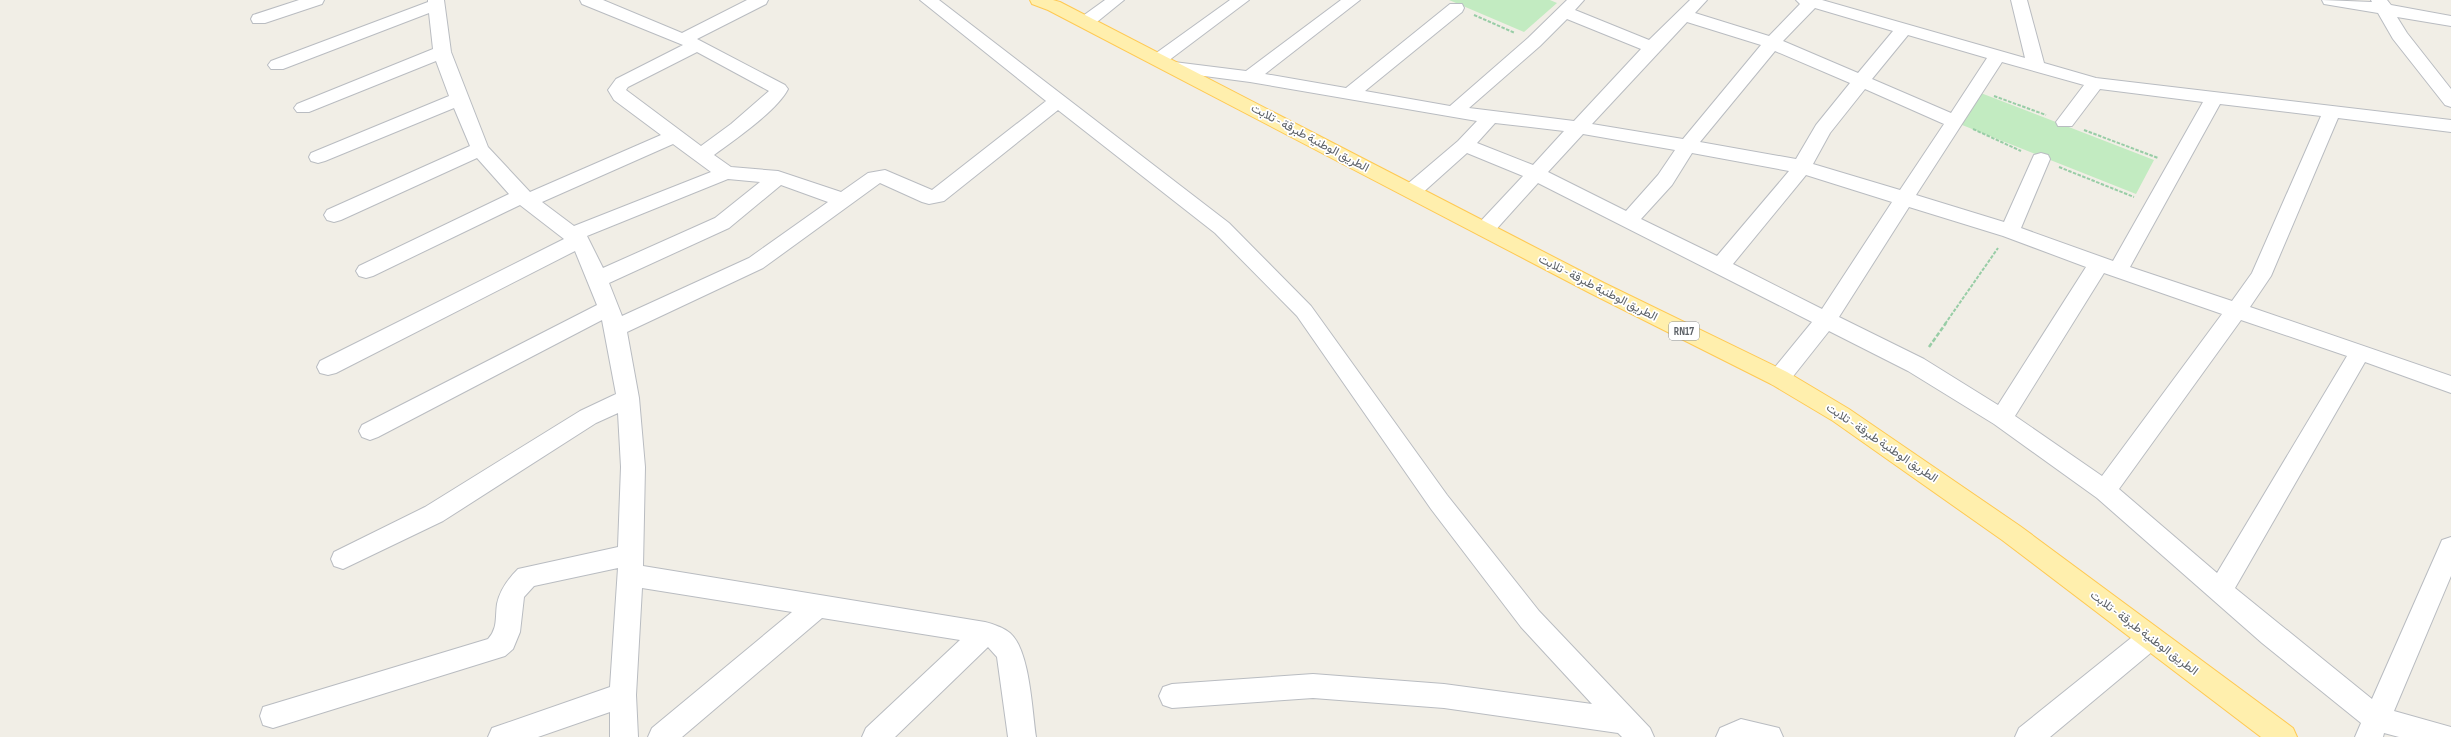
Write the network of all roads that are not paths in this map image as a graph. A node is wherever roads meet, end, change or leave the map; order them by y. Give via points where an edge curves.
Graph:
1 (316, 0) edge
2 (588, 0) edge
3 (760, 0) edge
4 (928, 0) edge
5 (1038, 0) edge
6 (1116, 0) edge
7 (1241, 0) edge
8 (1352, 0) edge
9 (1699, 0) edge
10 (2019, 0) edge
11 (2330, 0) edge
12 (1808, 1) edge
13 (436, 2) edge
14 (2383, 5) edge
15 (1570, 6) edge
16 (1456, 8) road end
17 (1683, 15) junction
18 (258, 19) dead end
19 (2451, 21) edge
20 (1086, 22) junction
21 (1903, 30) junction
22 (690, 42) junction
23 (1772, 43) junction
24 (1652, 47) junction
25 (442, 52) junction
26 (1997, 56) junction
27 (1166, 63) junction
28 (278, 65) dead end
29 (2037, 68) junction
30 (1250, 77) junction
31 (1862, 81) junction
32 (2095, 83) junction
33 (1351, 94) junction
34 (459, 99) junction
35 (2214, 99) junction
36 (1058, 101) junction
37 (2451, 101) edge
38 (303, 108) dead end
39 (2332, 111) junction
40 (1454, 112) junction
41 (1491, 116) junction
42 (1954, 121) junction
43 (2065, 122) dead end
44 (2451, 126) edge
45 (1577, 127) junction
46 (676, 135) junction
47 (1465, 145) junction
48 (1687, 146) junction
49 (480, 149) junction
50 (702, 154) junction
51 (318, 157) dead end
52 (2041, 159) dead end
53 (1802, 167) junction
54 (726, 172) junction
55 (1536, 174) junction
56 (778, 177) junction
57 (1412, 191) junction
58 (526, 198) junction
59 (1907, 198) junction
60 (843, 200) junction
61 (334, 215) dead end
62 (1629, 220) junction
63 (1485, 229) junction
64 (2010, 231) junction
65 (576, 237) junction
66 (1719, 267) junction
67 (2108, 267) junction
68 (366, 271) dead end
69 (598, 279) junction
70 (608, 308) junction
71 (2235, 312) junction
72 (1825, 321) junction
73 (616, 328) junction
74 (2360, 352) junction
75 (328, 367) dead end
76 (1779, 378) junction
77 (2451, 385) edge
78 (628, 398) junction
79 (2002, 418) junction
80 (370, 431) dead end
81 (2106, 490) junction
82 (2451, 547) edge
83 (343, 559) dead end
84 (630, 565) junction
85 (2220, 590) junction
86 (819, 605) junction
87 (985, 633) junction
88 (2150, 638) junction
89 (623, 695) junction
90 (1172, 696) dead end
91 (273, 716) dead end
92 (2372, 728) edge
93 (1632, 729) edge
94 (502, 737) edge
95 (624, 737) edge
96 (662, 737) edge
97 (876, 737) edge
98 (1022, 737) edge
99 (1730, 737) edge
100 (1769, 737) edge
101 (2029, 737) edge
102 (2283, 737) edge
103 (2445, 737) edge

1 - 18 street
2 - 22 street
3 - 22 street
4 - 36 street
5 - 20 main road, الطريق الوطنية طبرقة - تلابت / RN17
6 - 20 street
7 - 27 street
8 - 30 street
9 - 17 street
10 - 29 street
11 - 14 street
12 - 21 street
12 - 23 street
13 - 25 street
13 - 28 street
14 - 19 street
14 - 37 street via 2399,35
15 - 24 street
15 - 40 street via 1534,42
16 - 33 street
17 - 23 street
17 - 24 street
20 - 27 main road, الطريق الوطنية طبرقة - تلابت / RN17
21 - 26 street
21 - 31 street
22 - 46 street via 622,83 617,90 620,96
22 - 50 street via 779,88 777,93 738,128
23 - 31 street
23 - 48 street
24 - 45 street
25 - 34 street
25 - 38 street
26 - 29 street
26 - 42 street
27 - 30 street
27 - 57 main road, الطريق الوطنية طبرقة - تلابت / RN17
29 - 32 street
30 - 33 street
31 - 42 street
31 - 53 street via 1823,129 1809,150
32 - 35 street
32 - 43 street
33 - 40 street
34 - 49 street
34 - 51 street
35 - 39 street
35 - 67 street
36 - 60 street via 937,196 929,197 880,175
36 - 93 street via 1222,228 1304,311 1443,509 1530,619
39 - 44 street
39 - 71 street via 2260,276
40 - 41 street
41 - 45 street
41 - 47 street
42 - 59 street
45 - 48 street
45 - 55 street
46 - 50 street
46 - 58 street
47 - 55 street
47 - 57 street
48 - 53 street
48 - 62 street via 1665,180
49 - 58 street
49 - 61 street
50 - 54 street
52 - 64 street
53 - 59 street
53 - 66 street
54 - 56 street
54 - 65 street
55 - 62 street
55 - 63 street
56 - 60 street
56 - 69 street via 722,223
57 - 63 main road, الطريق الوطنية طبرقة - تلابت / RN17
58 - 65 street
58 - 68 street
59 - 64 street
59 - 72 street
60 - 73 street via 756,263
62 - 66 street
63 - 76 main road, الطريق الوطنية طبرقة - تلابت / RN17
64 - 67 street
65 - 69 street
65 - 75 street
66 - 72 street
67 - 71 street
67 - 79 street
69 - 70 street
70 - 73 street
70 - 80 street
71 - 74 street
71 - 81 street
72 - 76 street
72 - 79 street via 1916,365
73 - 78 street
74 - 77 street
74 - 85 street
76 - 88 main road, الطريق الوطنية طبرقة - تلابت / RN17 via 1906,458
78 - 83 street via 588,417 434,514
78 - 84 street via 633,468
79 - 81 street
81 - 85 street
82 - 92 street
84 - 86 street
84 - 89 street
84 - 91 street via 527,577 516,585 511,595 507,635 504,642 496,648
85 - 92 street
86 - 87 street
86 - 96 street
87 - 97 street
87 - 98 street via 1001,641 1010,653
88 - 101 street
88 - 102 main road, الطريق الوطنية طبرقة - تلابت / RN17
89 - 94 street
89 - 95 street
90 - 93 street via 1313,686 1444,696
92 - 103 street
99 - 100 street via 1741,732

